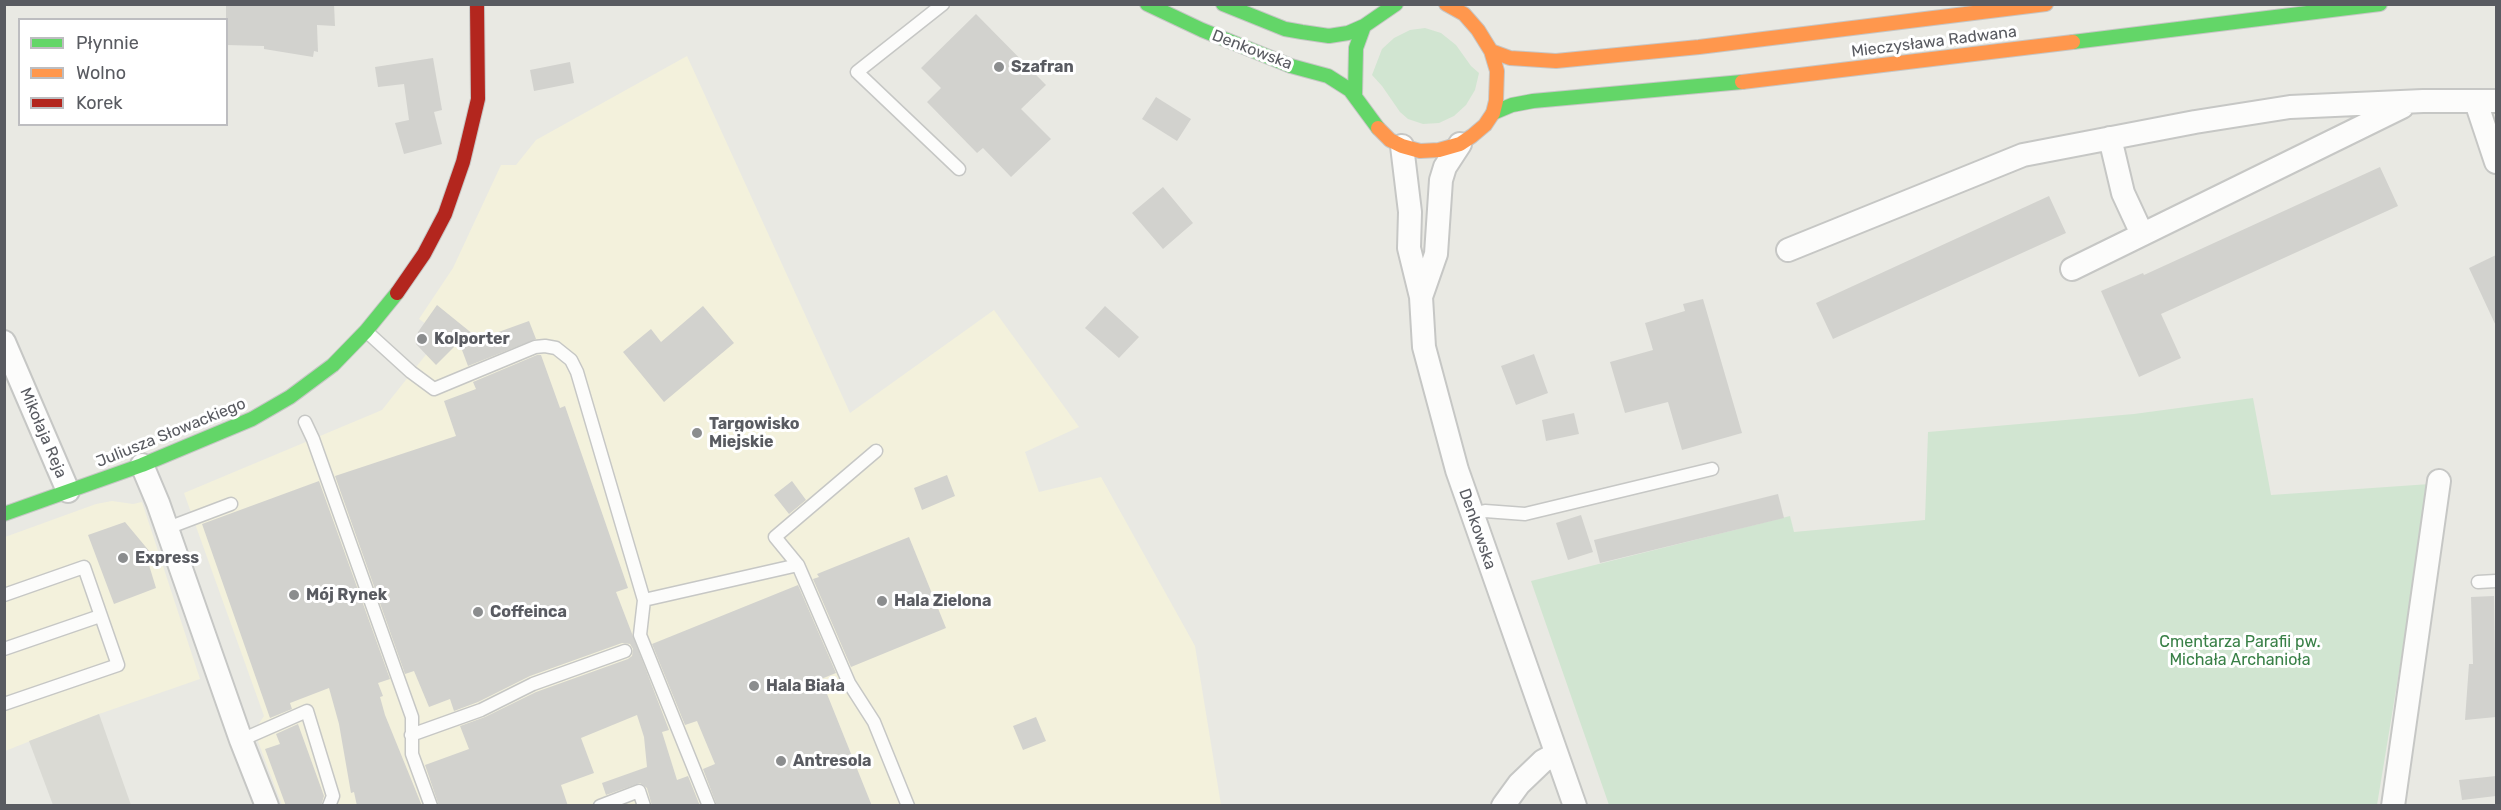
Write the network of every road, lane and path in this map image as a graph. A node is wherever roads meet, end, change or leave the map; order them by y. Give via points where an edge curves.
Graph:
1 (477, 4) edge
2 (943, 4) edge
3 (1147, 4) edge
4 (1223, 4) edge
5 (1396, 4) edge
6 (1446, 4) edge
7 (2046, 4) edge
8 (2379, 4) edge
9 (1373, 16) edge
10 (1491, 51) junction
11 (1355, 96) junction
12 (2411, 102) junction
13 (2486, 102) edge
14 (1493, 113) junction
15 (2110, 138) junction
16 (1460, 144) junction
17 (1402, 147) junction
18 (2496, 162) edge
19 (958, 169) dead end
20 (2142, 234) junction
21 (1788, 250) dead end
22 (2072, 269) dead end
23 (1421, 297) junction
24 (366, 331) junction
25 (4, 342) edge
26 (305, 422) dead end
27 (876, 451) dead end
28 (142, 465) junction
29 (1712, 469) dead end
30 (2439, 482) dead end
31 (68, 491) junction
32 (231, 504) dead end
33 (4, 514) edge
34 (1471, 514) junction
35 (165, 529) junction
36 (798, 565) junction
37 (2496, 581) edge
38 (2478, 582) dead end
39 (4, 595) edge
40 (644, 600) junction
41 (100, 616) junction
42 (4, 649) edge
43 (625, 651) dead end
44 (4, 704) edge
45 (411, 735) junction
46 (241, 740) junction
47 (1556, 754) junction
48 (267, 806) edge
49 (329, 806) edge
50 (431, 806) edge
51 (600, 806) edge
52 (644, 806) edge
53 (709, 806) edge
54 (908, 806) edge
55 (1503, 806) edge
56 (1575, 806) edge
57 (2393, 806) edge

1 - 24 main road, Juliusza Słowackiego via 478,99 464,162 446,214 424,254
2 - 19 lane via 857,72
3 - 11 main road, Denkowska via 1291,66 1328,76
4 - 9 main road, Denkowska via 1285,29 1329,36
5 - 9 main road, Denkowska
6 - 10 main road via 1464,14
7 - 10 main road, Mieczysława Radwana via 1556,61 1510,58
8 - 14 main road, Mieczysława Radwana via 1787,78 1533,101
9 - 11 main road via 1356,48
10 - 14 main road via 1498,86
11 - 17 main road, Denkowska via 1379,130
12 - 13 street
12 - 15 street via 2290,107
12 - 20 street
13 - 18 street
14 - 16 main road via 1485,125
15 - 20 street via 2123,193
15 - 21 street via 2023,155
16 - 17 main road via 1430,150
16 - 23 street, Denkowska via 1441,180 1436,254
17 - 23 street, Denkowska via 1410,212 1409,248
20 - 22 street
23 - 34 street, Denkowska via 1424,347
24 - 28 main road, Juliusza Słowackiego via 333,365 290,398 252,419
24 - 40 lane via 434,388 535,347 556,348 571,360
25 - 31 street, Mikołaja Reja
26 - 45 lane via 412,717
27 - 36 lane via 775,537
28 - 31 main road, Juliusza Słowackiego
28 - 35 street
29 - 34 lane via 1525,514
30 - 57 street
31 - 33 main road, Juliusza Słowackiego
32 - 35 lane
34 - 47 street, Denkowska
35 - 46 street
36 - 40 lane
36 - 54 lane via 849,683 874,722
37 - 38 lane
39 - 41 lane via 84,567
40 - 53 lane via 640,634
41 - 42 lane
41 - 44 lane via 118,665
43 - 45 lane
45 - 50 lane via 412,754
46 - 48 street
46 - 49 lane via 307,711 333,796
47 - 55 street via 1519,784
47 - 56 street, Denkowska
51 - 52 lane via 639,791

